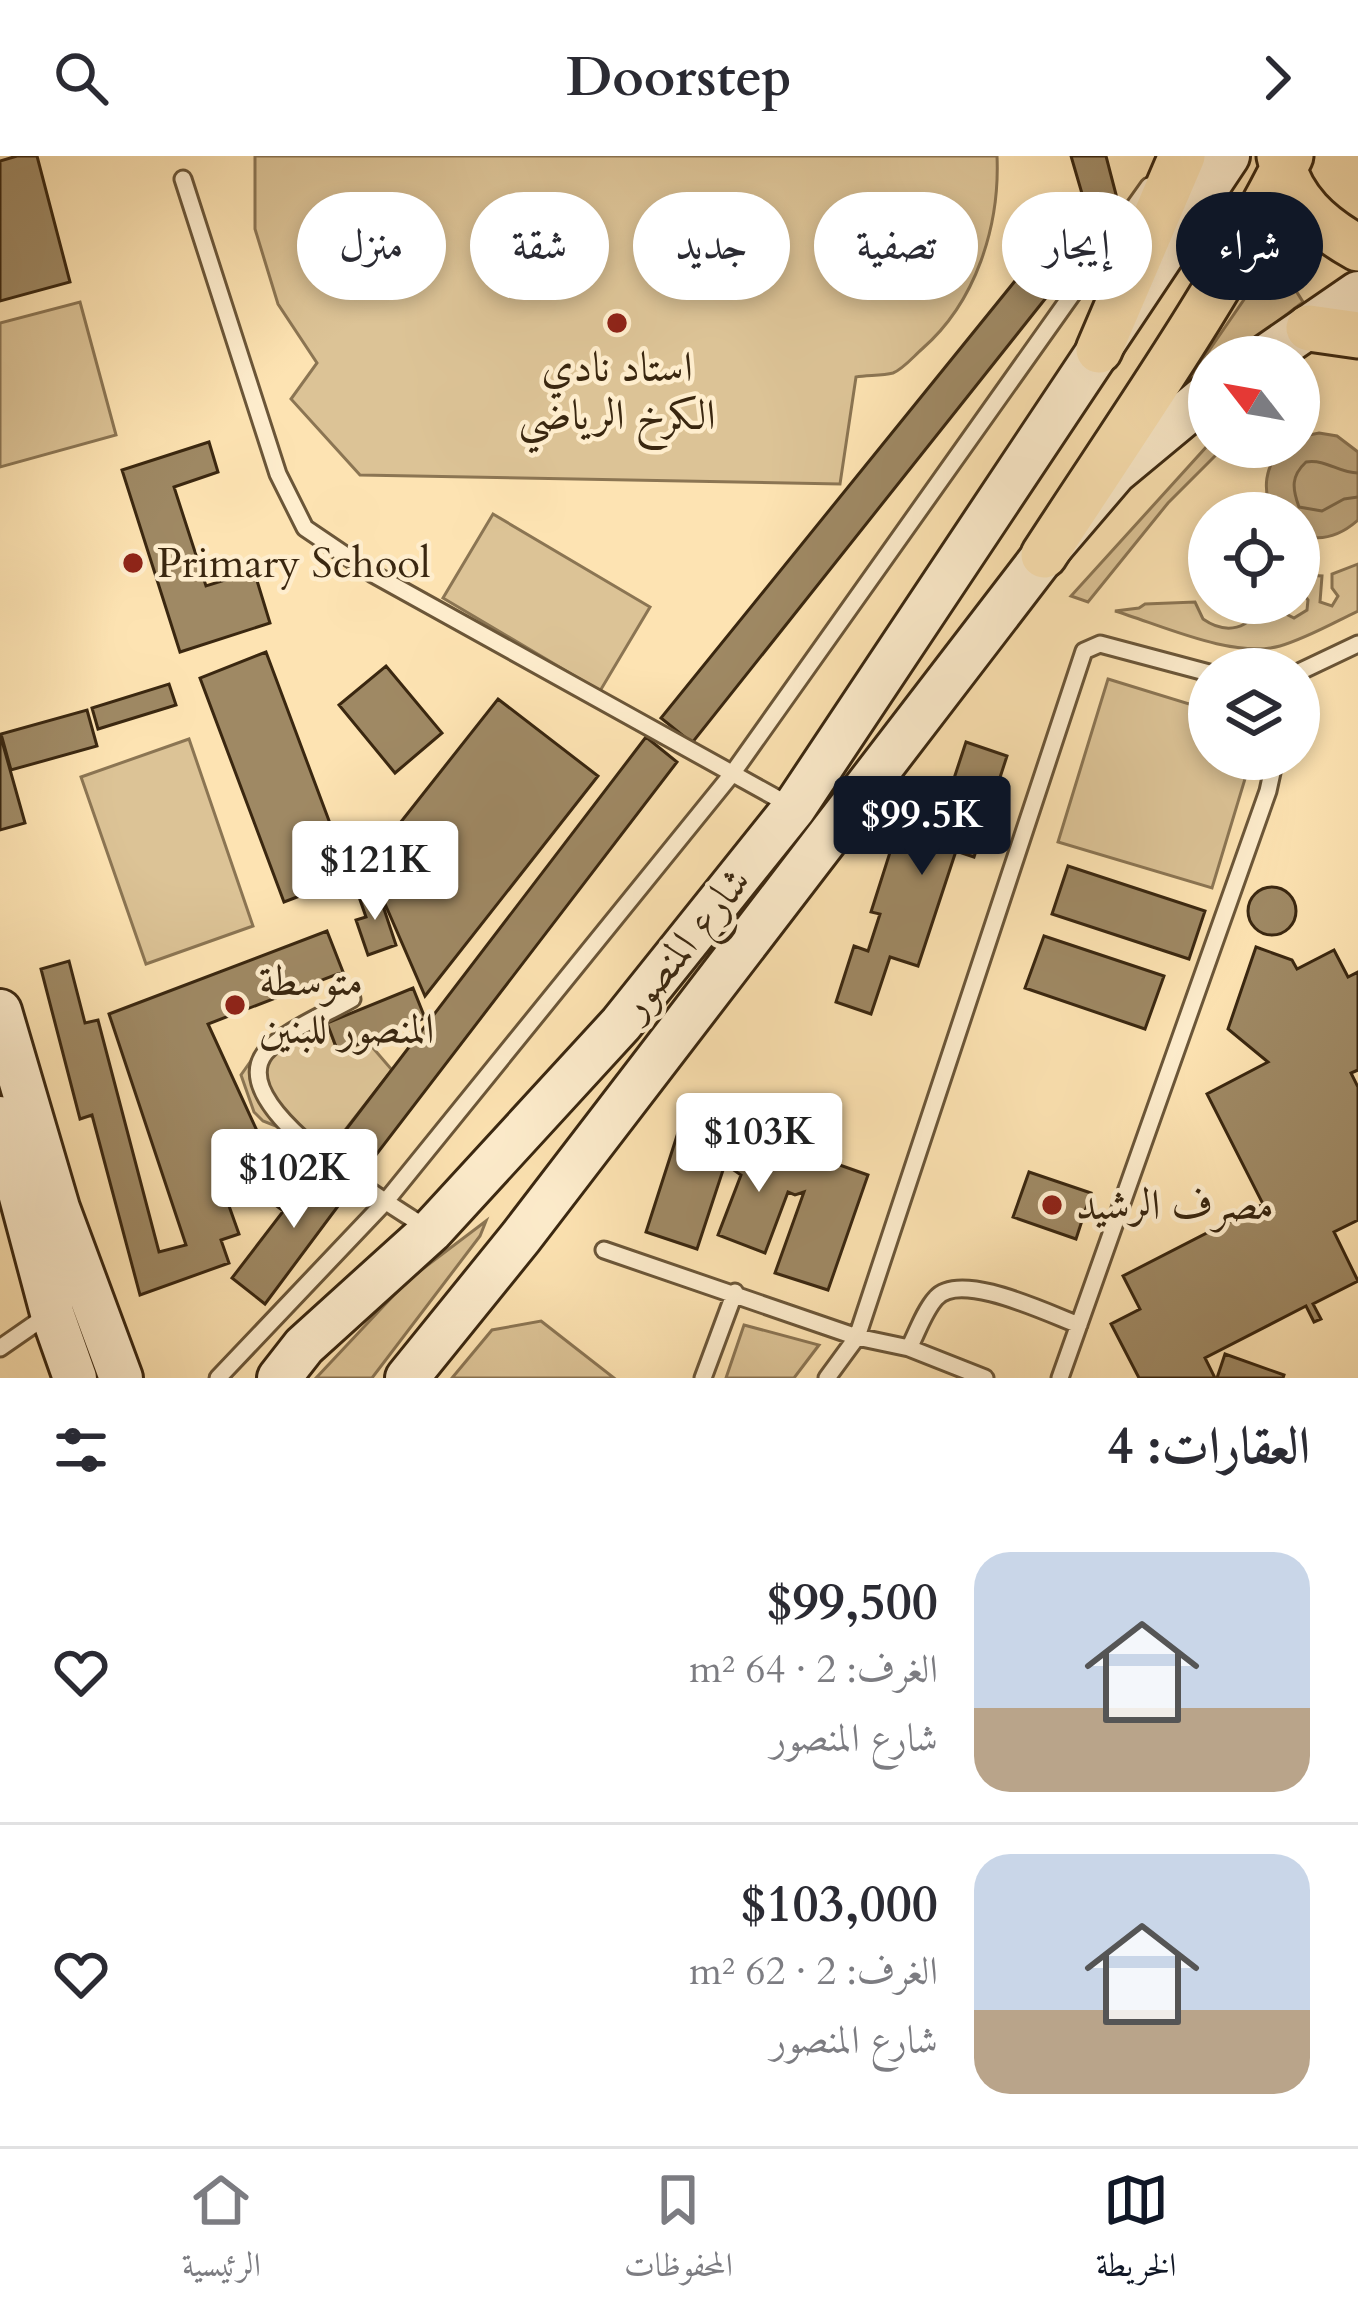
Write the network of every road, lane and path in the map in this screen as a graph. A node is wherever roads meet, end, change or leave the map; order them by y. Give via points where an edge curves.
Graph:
1 (1228, 156) edge
2 (1284, 161) edge
3 (1170, 164) edge
4 (183, 179) dead end
5 (1358, 248) edge
6 (1358, 293) edge
7 (1309, 328) junction
8 (1358, 335) edge
9 (1297, 336) edge
10 (1099, 350) junction
11 (1188, 411) edge
12 (1044, 555) junction
13 (1358, 644) edge
14 (1320, 662) edge
15 (1188, 667) edge
16 (732, 774) junction
17 (1270, 780) edge
18 (794, 808) junction
19 (352, 999) dead end
20 (0, 1010) edge
21 (0, 1118) edge
22 (386, 1201) junction
23 (11, 1205) edge
24 (431, 1231) junction
25 (604, 1250) dead end
26 (735, 1292) junction
27 (52, 1313) junction
28 (1079, 1324) junction
29 (857, 1337) junction
30 (0, 1348) edge
31 (909, 1348) junction
32 (291, 1362) edge
33 (109, 1376) edge
34 (218, 1378) edge
35 (256, 1378) edge
36 (407, 1378) edge
37 (703, 1378) edge
38 (827, 1378) edge
39 (985, 1378) edge
40 (1060, 1378) edge

1 - 10 main road, شارع المنصور
2 - 5 main road via 1301,205
2 - 12 main road via 1214,294
3 - 10 main road
3 - 16 lane
4 - 16 lane via 278,474 305,528
6 - 7 main road
7 - 8 main road
7 - 9 main road
10 - 18 main road, شارع المنصور
11 - 12 main road, شارع المنصور via 1114,472
12 - 36 main road, شارع المنصور
13 - 14 lane
15 - 29 lane via 1100,644 1084,651
16 - 18 lane
16 - 22 lane
17 - 28 lane
18 - 24 main road, شارع المنصور via 621,1024
19 - 22 lane via 277,1042 256,1073 266,1102 296,1136
20 - 33 main road
21 - 23 main road
22 - 24 lane
22 - 34 lane
23 - 27 main road
24 - 32 main road, شارع المنصور
25 - 26 lane
26 - 29 lane
26 - 37 lane
27 - 30 lane
27 - 33 main road
28 - 31 lane via 979,1289 947,1289 934,1298
28 - 40 lane
29 - 31 lane
29 - 38 lane
31 - 39 lane
32 - 35 main road, شارع المنصور

